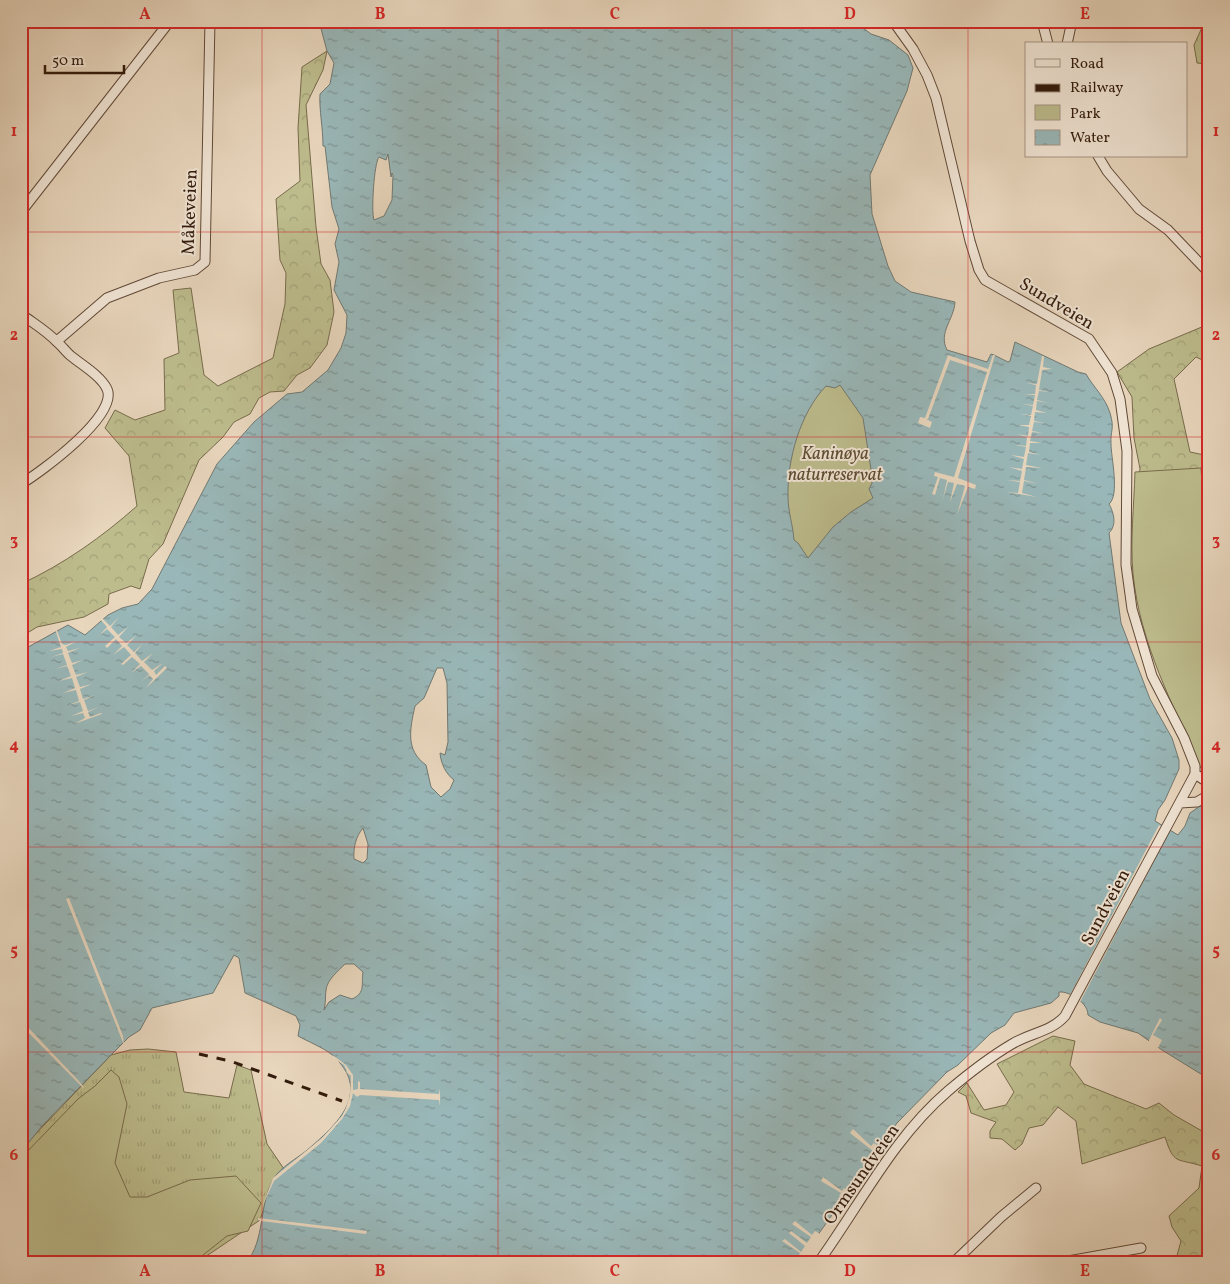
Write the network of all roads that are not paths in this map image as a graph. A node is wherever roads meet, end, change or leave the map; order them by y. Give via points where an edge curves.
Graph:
1 (170, 21) edge
2 (210, 21) edge
3 (893, 21) edge
4 (1042, 21) edge
5 (1072, 21) edge
6 (1047, 42) edge
7 (1067, 42) edge
8 (1100, 158) edge
9 (21, 212) edge
10 (1209, 273) edge
11 (21, 314) edge
12 (57, 341) junction
13 (21, 484) edge
14 (1195, 774) junction
15 (1209, 783) edge
16 (1209, 795) edge
17 (1180, 803) junction
18 (1056, 1024) joint
19 (1036, 1188) dead end
20 (1141, 1248) dead end
21 (818, 1263) edge
22 (953, 1263) edge
23 (1057, 1263) edge

1 - 9 street
2 - 12 street, Måkeveien via 205,262 196,270 159,278 107,298
3 - 14 street, Sundveien via 913,49 936,98 970,241 982,275 993,285 1089,339 1112,373 1120,399 1127,451 1126,565 1132,609 1154,682 1184,738
4 - 6 street
5 - 7 street
8 - 10 street via 1131,200 1149,218 1168,230
11 - 12 street
12 - 13 street via 101,380 109,399 100,415 75,443
14 - 15 street
14 - 17 street, Sundveien
16 - 17 street via 1197,802
17 - 18 street, Sundveien via 1071,1005
18 - 21 street, Ormsundveien via 1011,1044 934,1104 879,1170
19 - 22 street
20 - 23 street

